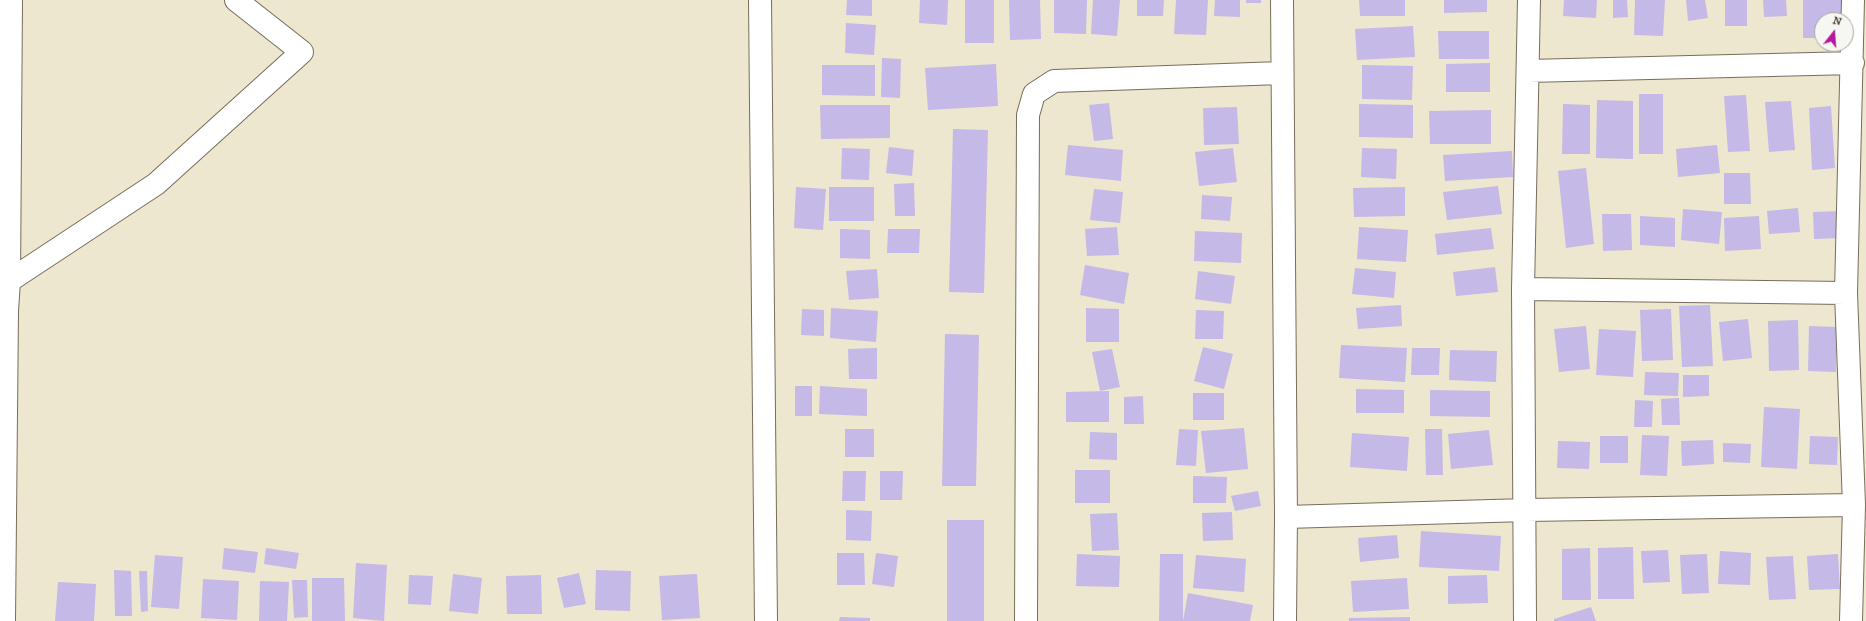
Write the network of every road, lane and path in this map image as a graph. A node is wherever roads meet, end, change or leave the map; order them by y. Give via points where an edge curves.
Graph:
1 (11, 0) edge
2 (236, 0) edge
3 (760, 0) edge
4 (1282, 0) edge
5 (1530, 0) edge
6 (1853, 0) edge
7 (1852, 63) junction
8 (1528, 71) junction
9 (1281, 73) junction
10 (9, 281) junction
11 (1523, 289) junction
12 (1846, 293) junction
13 (3, 311) edge
14 (1859, 449) edge
15 (1854, 505) junction
16 (1526, 510) junction
17 (1286, 518) junction
18 (4, 621) edge
19 (766, 621) edge
20 (1026, 621) edge
21 (1285, 621) edge
22 (1525, 621) edge
23 (1851, 621) edge

1 - 10 street
2 - 10 street via 302,52 156,184
3 - 19 street
4 - 9 street
5 - 8 street
6 - 7 street
7 - 8 street
7 - 12 street
8 - 11 street
9 - 17 street
9 - 20 street via 1054,81 1034,94 1028,115
10 - 13 street
11 - 12 street
11 - 16 street
12 - 14 street
13 - 18 street
14 - 15 street
15 - 16 street
15 - 23 street
16 - 17 street
16 - 22 street
17 - 21 street

